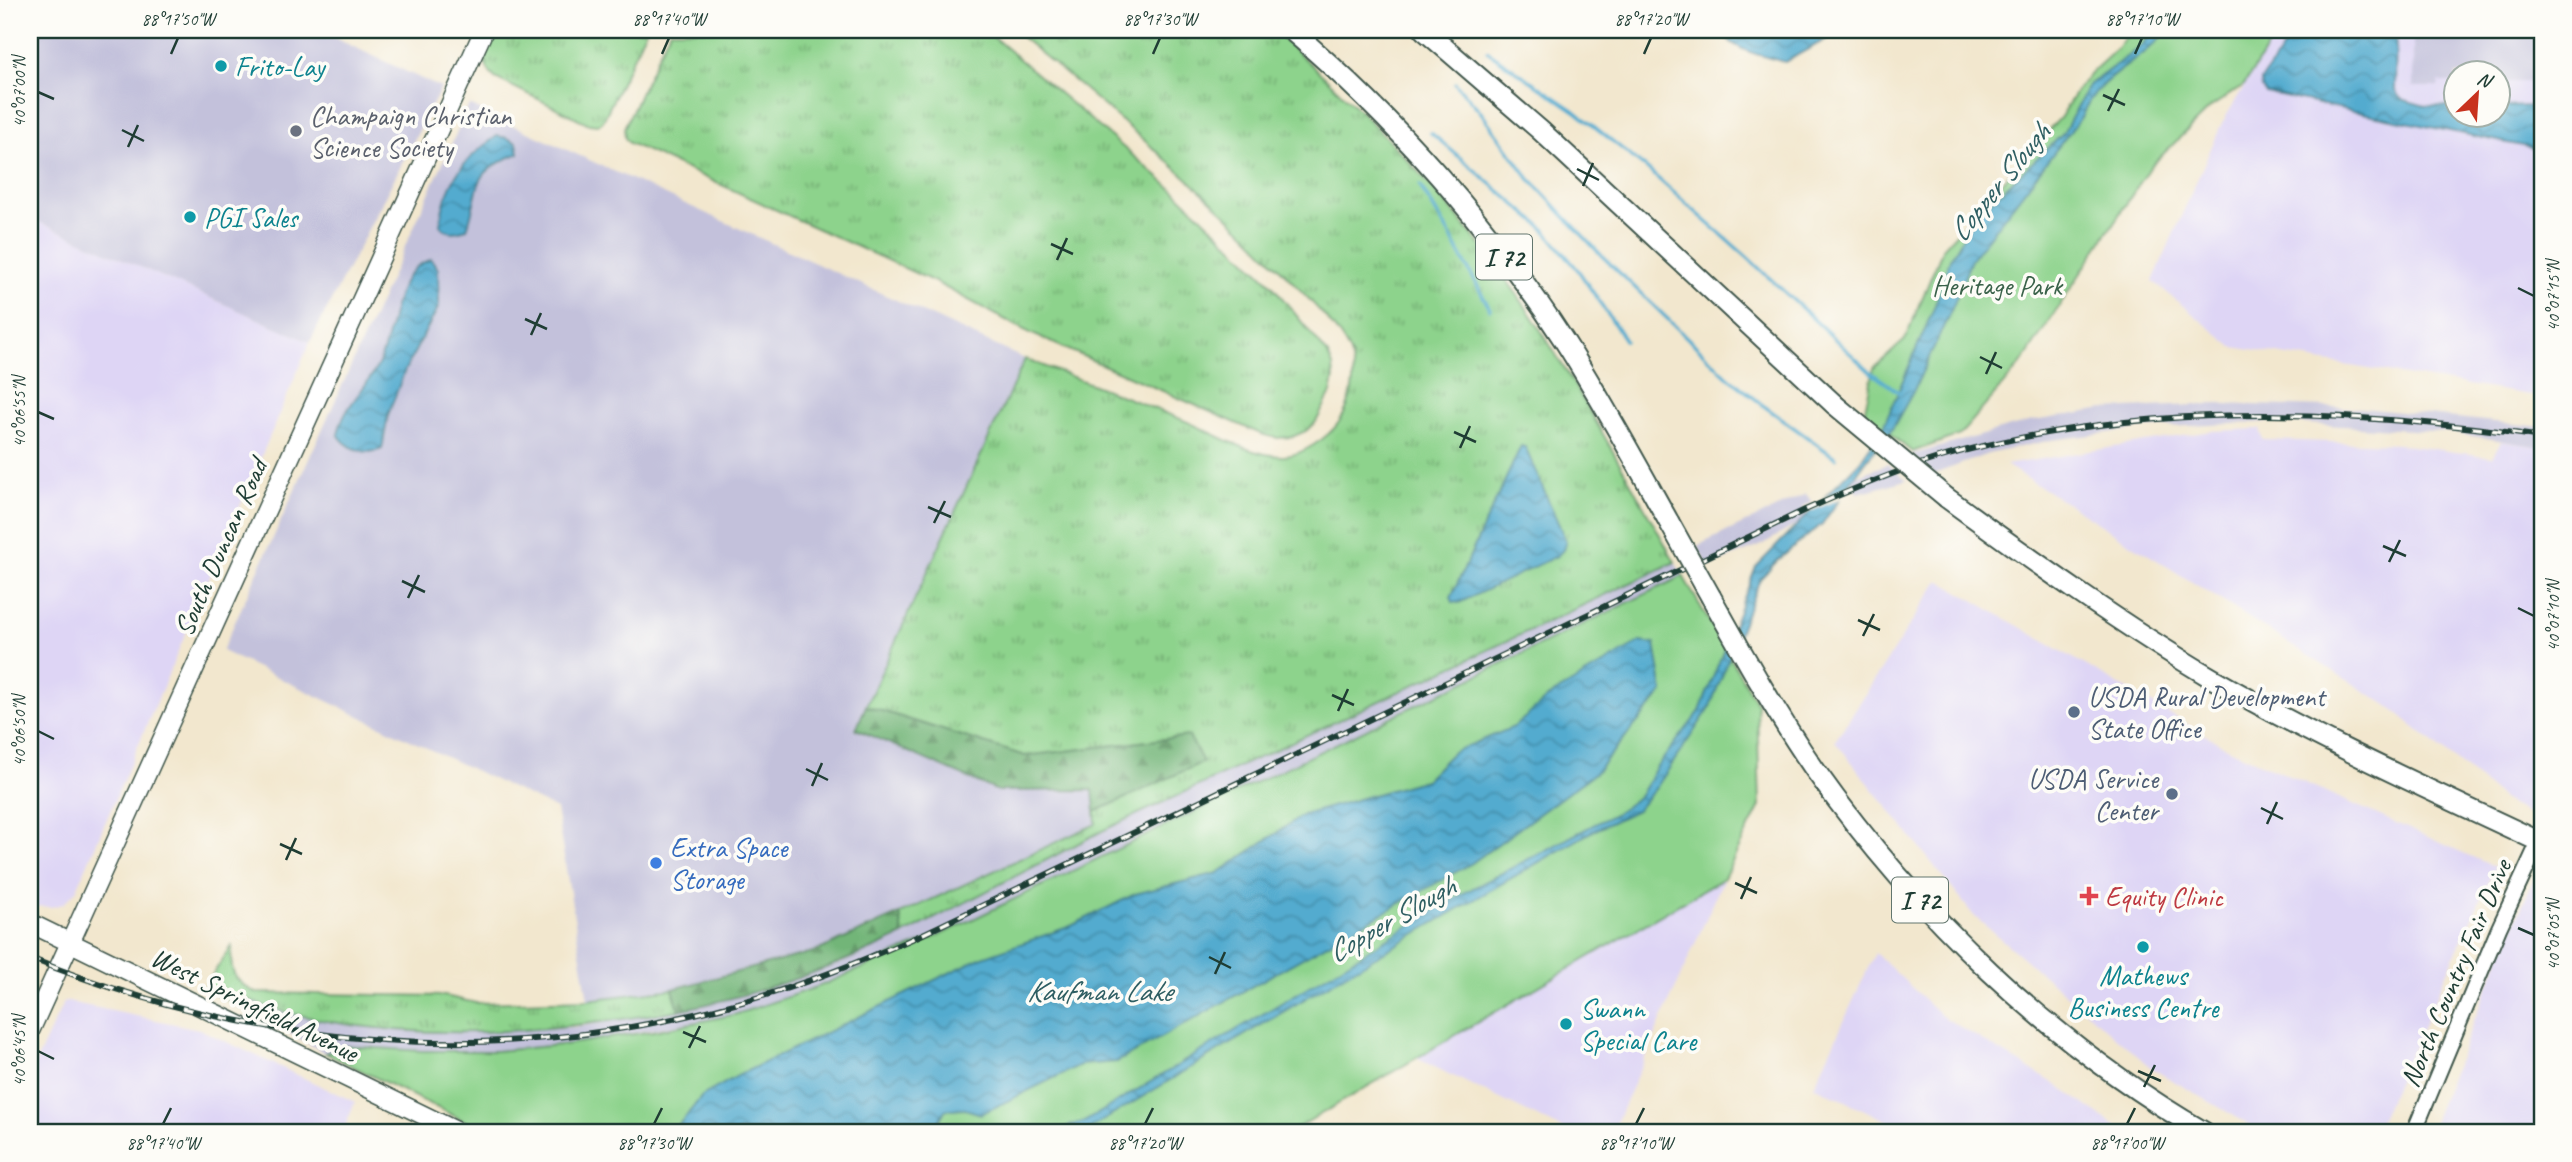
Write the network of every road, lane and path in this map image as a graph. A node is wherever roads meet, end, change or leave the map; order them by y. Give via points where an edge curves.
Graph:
1 (484, 30) edge
2 (1291, 30) edge
3 (1424, 30) edge
4 (2541, 839) edge
5 (30, 923) edge
6 (70, 943) junction
7 (30, 1031) edge
8 (458, 1132) edge
9 (2204, 1132) edge
10 (2414, 1132) edge

1 - 6 main road, South Duncan Road
2 - 9 highway, I 72, bridge via 1404,138 1489,237 1564,341 1780,716 1851,818 1973,955 2058,1031 2134,1088
3 - 4 highway, bridge via 1541,131 1835,405 1947,498 2078,594 2216,680 2350,751
4 - 10 street, North Country Fair Drive
5 - 6 main road, West Springfield Avenue
6 - 7 main road, South Duncan Road
6 - 8 main road, West Springfield Avenue

